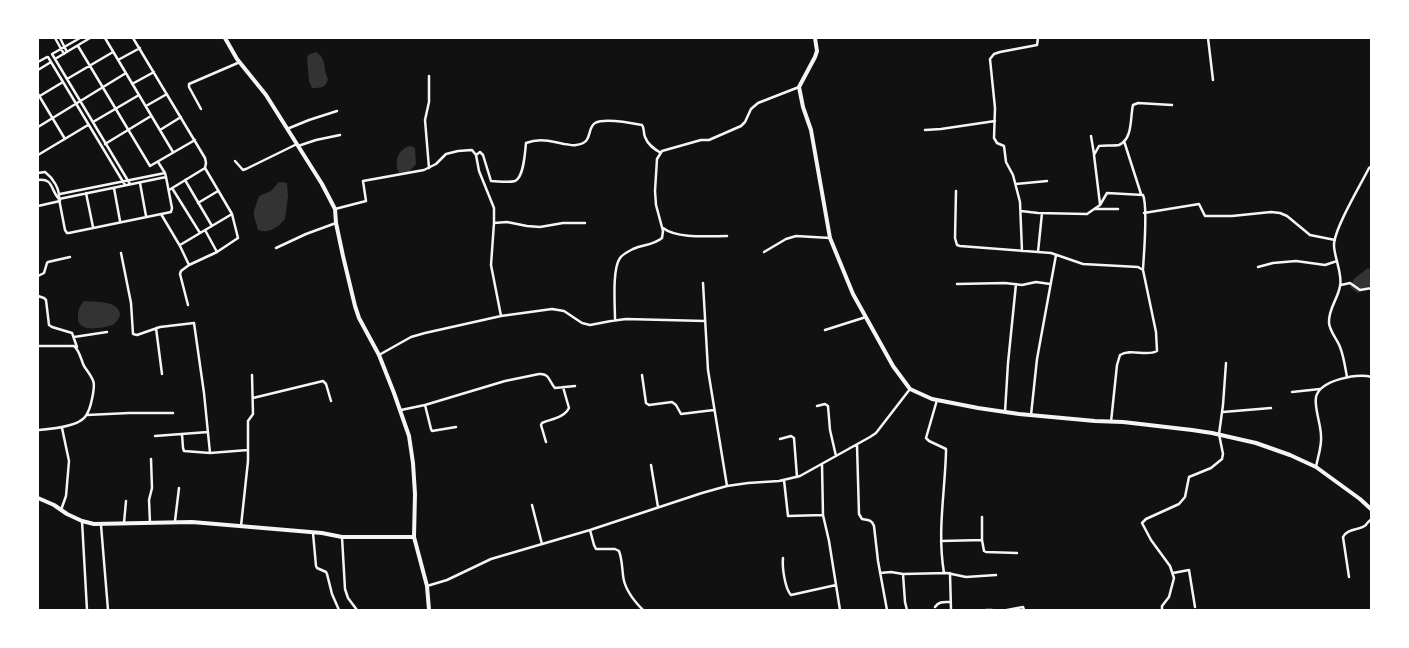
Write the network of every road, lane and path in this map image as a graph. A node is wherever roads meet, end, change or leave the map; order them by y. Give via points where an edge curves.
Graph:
1 (55, 38) edge
2 (60, 38) edge
3 (80, 38) edge
4 (90, 38) edge
5 (105, 38) edge
6 (133, 38) edge
7 (225, 38) edge
8 (815, 38) edge
9 (1038, 38) edge
10 (1208, 38) edge
11 (78, 46) junction
12 (63, 47) junction
13 (140, 48) junction
14 (113, 52) junction
15 (66, 53) junction
16 (52, 54) junction
17 (48, 56) junction
18 (55, 60) junction
19 (118, 60) junction
20 (38, 61) edge
21 (51, 62) junction
22 (240, 62) junction
23 (90, 66) junction
24 (38, 70) edge
25 (154, 72) junction
26 (126, 73) junction
27 (429, 76) dead end
28 (67, 80) junction
29 (1213, 80) dead end
30 (63, 82) junction
31 (132, 84) junction
32 (103, 87) junction
33 (798, 87) junction
34 (167, 94) junction
35 (139, 95) junction
36 (38, 96) edge
37 (80, 101) junction
38 (76, 103) junction
39 (1172, 105) dead end
40 (146, 106) junction
41 (116, 108) junction
42 (201, 109) dead end
43 (336, 111) dead end
44 (152, 116) junction
45 (181, 117) junction
46 (52, 118) junction
47 (995, 121) junction
48 (92, 122) junction
49 (88, 125) junction
50 (38, 127) edge
51 (287, 129) junction
52 (128, 130) junction
53 (160, 130) junction
54 (925, 130) dead end
55 (340, 134) dead end
56 (1091, 136) dead end
57 (65, 139) junction
58 (195, 140) junction
59 (1124, 141) junction
60 (105, 144) junction
61 (297, 145) junction
62 (38, 147) edge
63 (173, 153) junction
64 (661, 153) junction
65 (39, 154) edge
66 (476, 155) junction
67 (1094, 155) junction
68 (235, 161) dead end
69 (158, 162) junction
70 (1372, 166) edge
71 (205, 168) junction
72 (429, 168) junction
73 (38, 173) edge
74 (165, 173) junction
75 (166, 177) junction
76 (38, 180) edge
77 (128, 180) junction
78 (185, 180) junction
79 (123, 181) junction
80 (1047, 181) dead end
81 (140, 182) junction
82 (130, 184) junction
83 (1016, 184) junction
84 (125, 185) junction
85 (114, 188) junction
86 (172, 188) junction
87 (168, 190) junction
88 (218, 191) junction
89 (956, 191) dead end
90 (86, 193) junction
91 (60, 194) junction
92 (1141, 194) junction
93 (60, 200) junction
94 (198, 203) junction
95 (1100, 205) junction
96 (38, 206) edge
97 (335, 209) junction
98 (1095, 209) junction
99 (1118, 209) dead end
100 (1021, 211) junction
101 (1042, 213) junction
102 (1144, 213) junction
103 (161, 214) junction
104 (232, 214) junction
105 (146, 216) junction
106 (120, 221) junction
107 (336, 223) junction
108 (494, 224) junction
109 (585, 224) dead end
110 (212, 226) junction
111 (93, 227) junction
112 (662, 227) junction
113 (205, 230) junction
114 (200, 233) junction
115 (727, 236) dead end
116 (830, 238) junction
117 (1335, 240) junction
118 (180, 246) junction
119 (276, 248) dead end
120 (1022, 251) junction
121 (216, 252) junction
122 (764, 252) dead end
123 (1038, 252) junction
124 (121, 253) dead end
125 (1056, 254) junction
126 (70, 257) dead end
127 (1337, 261) junction
128 (189, 265) junction
129 (1258, 267) dead end
130 (1143, 270) junction
131 (38, 276) edge
132 (703, 284) dead end
133 (957, 284) dead end
134 (1016, 284) junction
135 (1050, 284) junction
136 (1341, 285) junction
137 (1372, 288) edge
138 (38, 296) edge
139 (188, 305) dead end
140 (501, 316) junction
141 (866, 317) junction
142 (616, 320) junction
143 (705, 320) junction
144 (156, 328) junction
145 (826, 330) dead end
146 (107, 332) dead end
147 (74, 337) junction
148 (38, 346) edge
149 (76, 347) junction
150 (378, 355) junction
151 (1226, 363) dead end
152 (162, 374) dead end
153 (252, 375) dead end
154 (642, 375) dead end
155 (1372, 376) edge
156 (1347, 377) junction
157 (575, 386) dead end
158 (564, 387) junction
159 (910, 389) junction
160 (1320, 389) junction
161 (1292, 392) dead end
162 (253, 398) junction
163 (937, 400) junction
164 (331, 402) dead end
165 (425, 405) junction
166 (818, 406) dead end
167 (1271, 408) dead end
168 (401, 410) junction
169 (714, 410) junction
170 (1005, 412) junction
171 (1222, 412) junction
172 (173, 413) dead end
173 (87, 415) junction
174 (1031, 415) junction
175 (1111, 422) junction
176 (456, 427) dead end
177 (62, 428) junction
178 (38, 430) edge
179 (208, 432) junction
180 (182, 434) junction
181 (1219, 434) junction
182 (156, 436) dead end
183 (780, 439) dead end
184 (546, 442) dead end
185 (857, 445) junction
186 (248, 450) junction
187 (210, 453) junction
188 (836, 456) junction
189 (151, 459) dead end
190 (822, 464) junction
191 (651, 466) dead end
192 (1316, 467) junction
193 (797, 476) junction
194 (784, 480) junction
195 (727, 486) junction
196 (179, 488) dead end
197 (38, 498) edge
198 (126, 500) dead end
199 (532, 504) dead end
200 (658, 507) junction
201 (62, 510) junction
202 (1372, 510) edge
203 (823, 515) junction
204 (982, 517) dead end
205 (1372, 519) edge
206 (82, 521) junction
207 (175, 521) junction
208 (150, 523) junction
209 (124, 524) junction
210 (101, 525) junction
211 (241, 526) junction
212 (590, 530) junction
213 (313, 533) junction
214 (342, 536) junction
215 (414, 537) junction
216 (982, 540) junction
217 (941, 541) junction
218 (542, 544) junction
219 (1017, 553) dead end
220 (783, 558) dead end
221 (944, 572) junction
222 (880, 573) junction
223 (950, 573) junction
224 (1173, 573) junction
225 (904, 574) junction
226 (996, 575) dead end
227 (1348, 577) dead end
228 (836, 585) junction
229 (427, 586) junction
230 (950, 602) junction
231 (935, 607) dead end
232 (1195, 607) dead end
233 (87, 610) edge
234 (108, 610) edge
235 (340, 610) edge
236 (357, 610) edge
237 (429, 610) edge
238 (643, 610) edge
239 (840, 610) edge
240 (888, 610) edge
241 (907, 610) edge
242 (951, 610) edge
243 (986, 610) edge
244 (992, 610) edge
245 (1007, 610) edge
246 (1024, 610) edge
247 (1162, 610) edge

1 - 12 street
2 - 12 street
3 - 12 street
4 - 11 street
5 - 14 street
6 - 13 street
7 - 22 street
8 - 33 street via 815,57
9 - 47 street via 1035,45 991,56
10 - 29 street
11 - 15 street
11 - 23 street
12 - 15 street
12 - 16 street
13 - 19 street
13 - 25 street
14 - 19 street
14 - 23 street
15 - 18 street
16 - 17 street
16 - 18 street
17 - 20 street
17 - 21 street
18 - 21 street
18 - 28 street
19 - 26 street
21 - 24 street
21 - 30 street
22 - 42 street via 189,84
22 - 51 street
23 - 28 street
23 - 32 street
25 - 31 street
25 - 34 street
26 - 31 street
26 - 32 street
27 - 72 street via 425,120
28 - 30 street
28 - 37 street
30 - 36 street
30 - 38 street
31 - 35 street
32 - 37 street
32 - 41 street
33 - 64 street via 754,106 744,125 709,140 669,148
33 - 116 street via 811,130
34 - 40 street
34 - 45 street
35 - 40 street
35 - 41 street
36 - 46 street
37 - 38 street
37 - 48 street
38 - 46 street
38 - 49 street
39 - 59 street via 1134,105 1130,115 1131,127
40 - 44 street
41 - 48 street
41 - 52 street
43 - 51 street
44 - 52 street
44 - 53 street
45 - 53 street
45 - 58 street
46 - 50 street
46 - 57 street
47 - 54 street
47 - 83 street via 995,140 1004,146 1006,165 1012,171
48 - 49 street
48 - 60 street
49 - 57 street
49 - 79 street
51 - 61 street
52 - 60 street
52 - 69 street via 150,166
53 - 63 street
55 - 61 street
56 - 67 street
57 - 65 street
58 - 63 street
58 - 71 street via 205,158
59 - 67 street via 1099,146
59 - 92 street
60 - 77 street
61 - 68 street via 246,170 242,170
61 - 97 street
62 - 65 street
63 - 69 street
64 - 66 street via 649,145 642,125 602,121 593,126 590,138 575,146 540,139 526,143 523,169 515,181 491,181 483,155 480,152
64 - 112 street via 657,159 655,191
66 - 72 street via 472,150 451,152
66 - 108 street via 494,208
67 - 95 street
69 - 74 street
70 - 117 street
71 - 78 street
71 - 88 street
72 - 97 street via 363,181 366,201
73 - 91 street via 45,172 52,177
74 - 75 street
74 - 77 street
75 - 81 street
75 - 87 street
76 - 93 street via 49,181
77 - 79 street
77 - 82 street
78 - 86 street
78 - 94 street
79 - 84 street
79 - 91 street
80 - 83 street
81 - 82 street
81 - 105 street
82 - 84 street
83 - 100 street
84 - 85 street
85 - 90 street
85 - 106 street
86 - 87 street
86 - 114 street
87 - 103 street via 172,210
88 - 94 street
88 - 104 street
89 - 120 street via 957,245
90 - 93 street
90 - 111 street
91 - 93 street
92 - 95 street via 1107,193
92 - 102 street via 1144,196
93 - 96 street
93 - 111 street via 67,233
94 - 110 street
95 - 98 street
97 - 107 street
98 - 99 street
98 - 101 street via 1084,214
100 - 101 street
100 - 120 street
101 - 123 street
102 - 117 street via 1200,204 1205,216 1271,212 1287,216 1310,235
102 - 130 street
103 - 105 street
103 - 118 street
104 - 110 street
104 - 121 street via 238,238
105 - 106 street
106 - 111 street
107 - 119 street
107 - 150 street via 355,306
108 - 109 street via 507,222 540,227
108 - 140 street via 491,265
110 - 113 street
112 - 115 street via 668,232 692,236
112 - 142 street via 662,238 654,244 644,245 620,257 615,270
113 - 114 street
113 - 121 street
114 - 118 street
116 - 122 street via 796,236
116 - 141 street
117 - 127 street
118 - 128 street
120 - 123 street
121 - 128 street
123 - 125 street
124 - 144 street via 133,334
125 - 130 street via 1083,264
125 - 135 street
126 - 131 street via 48,262 44,274
127 - 129 street via 1322,265 1296,261
127 - 136 street
128 - 139 street via 180,274
130 - 175 street via 1157,351 1120,355
132 - 143 street
133 - 134 street
134 - 135 street
134 - 170 street
135 - 174 street
136 - 137 street via 1350,283 1358,289
136 - 156 street via 1331,308 1329,324 1340,347
138 - 147 street via 46,300 50,326 69,331
140 - 142 street via 559,309 587,325
140 - 150 street via 412,337
141 - 145 street
141 - 159 street via 893,366
142 - 143 street
143 - 169 street
144 - 152 street
144 - 179 street via 194,323
146 - 147 street
147 - 149 street
148 - 149 street
149 - 173 street via 94,383
150 - 168 street
151 - 171 street
153 - 162 street
154 - 169 street via 649,405 672,402 681,414
155 - 156 street
156 - 160 street
157 - 158 street
158 - 165 street via 555,388 544,373
158 - 184 street via 568,412 542,423
159 - 163 street
159 - 185 street via 876,433
160 - 161 street
160 - 192 street via 1316,399 1322,438
162 - 164 street via 323,381
162 - 186 street via 253,414 248,421
163 - 170 street
163 - 217 street via 926,438 946,452
165 - 168 street
165 - 176 street via 432,431
166 - 188 street via 828,406
167 - 171 street
168 - 215 street via 413,463
169 - 195 street
170 - 174 street
171 - 181 street
172 - 173 street
173 - 177 street via 81,421
174 - 175 street
175 - 181 street
177 - 178 street
177 - 201 street via 69,466
179 - 180 street
179 - 187 street
180 - 182 street
180 - 187 street via 184,451
181 - 192 street via 1275,449
181 - 224 street via 1223,454 1220,462 1189,477 1185,497 1179,504 1142,523
183 - 193 street via 794,438
185 - 188 street
185 - 222 street via 859,514 862,519 872,522
186 - 187 street
186 - 211 street
188 - 190 street
189 - 208 street
190 - 193 street
190 - 203 street
191 - 200 street
192 - 202 street
193 - 194 street
194 - 195 street
194 - 203 street via 788,516
195 - 200 street
196 - 207 street
197 - 201 street
198 - 209 street
199 - 218 street
200 - 212 street
201 - 206 street
203 - 228 street
204 - 216 street
205 - 227 street via 1343,537
206 - 210 street
206 - 233 street
207 - 208 street
207 - 211 street
208 - 209 street
209 - 210 street
210 - 234 street
211 - 213 street
212 - 218 street
212 - 238 street via 596,549 619,551 626,588
213 - 214 street
213 - 235 street via 316,566 326,572
214 - 215 street
214 - 236 street via 345,589
215 - 229 street
216 - 217 street
216 - 219 street via 986,552
217 - 221 street
218 - 229 street via 491,558
220 - 228 street via 787,589 791,595
221 - 223 street
221 - 225 street
222 - 225 street
222 - 240 street
223 - 226 street via 966,577
223 - 230 street
224 - 232 street via 1189,570
224 - 247 street via 1169,597
225 - 241 street
228 - 239 street
229 - 237 street
230 - 231 street via 941,602
230 - 242 street
243 - 244 street
245 - 246 street via 1020,606

